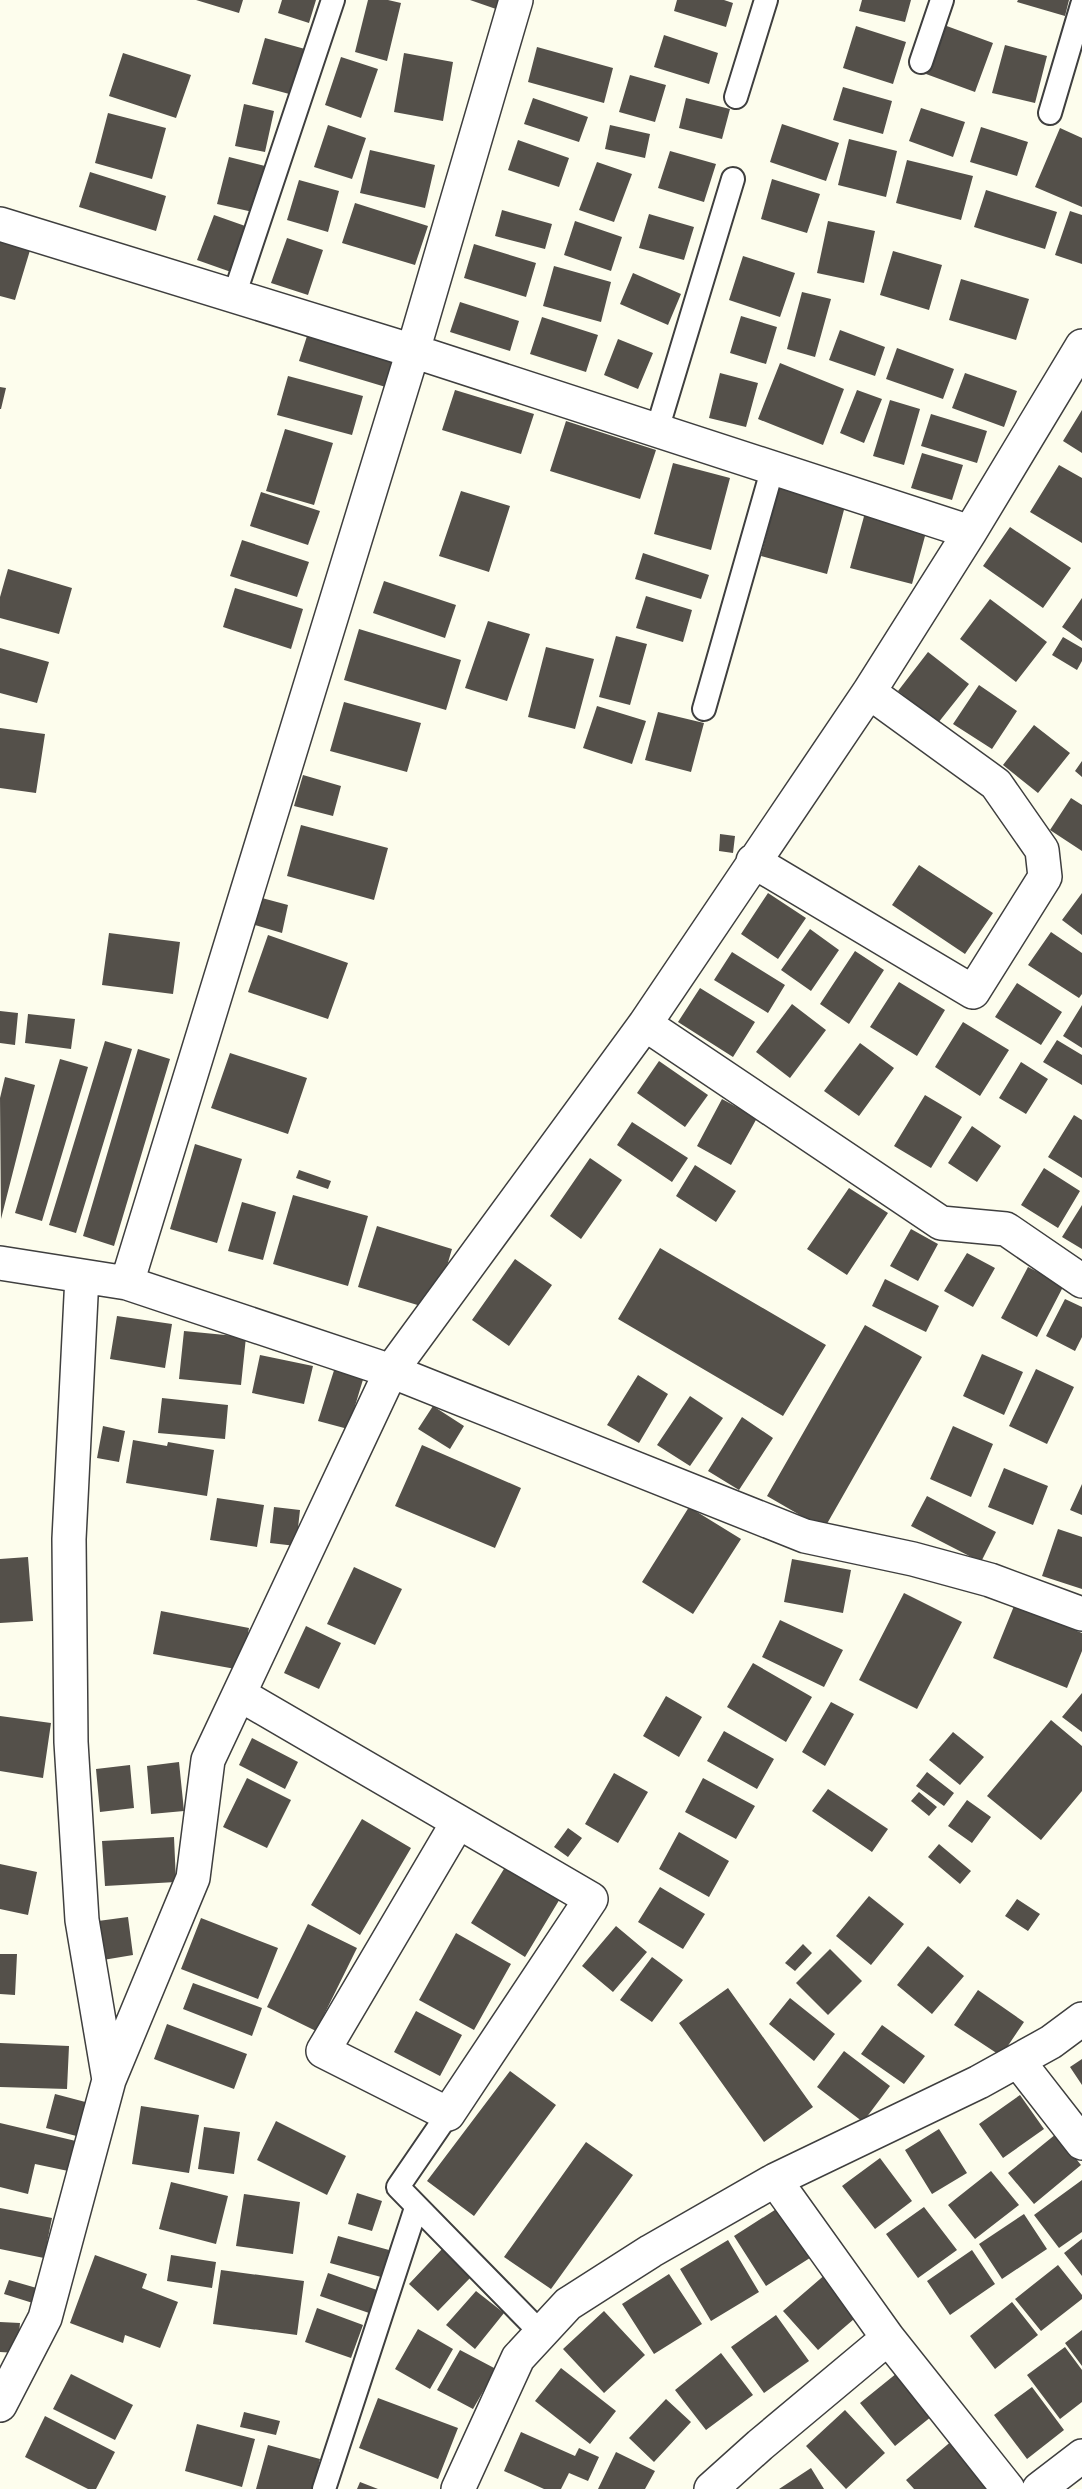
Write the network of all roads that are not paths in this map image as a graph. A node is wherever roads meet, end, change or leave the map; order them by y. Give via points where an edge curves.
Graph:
1 (333, 0) edge
2 (516, 0) edge
3 (766, 0) edge
4 (942, 0) edge
5 (1082, 5) edge
6 (921, 62) dead end
7 (736, 97) dead end
8 (1050, 112) dead end
9 (733, 179) dead end
10 (0, 224) edge
11 (234, 296) junction
12 (413, 351) junction
13 (1078, 360) edge
14 (657, 430) junction
15 (773, 468) junction
16 (970, 532) junction
17 (869, 692) junction
18 (704, 709) dead end
19 (753, 861) junction
20 (645, 1024) junction
21 (0, 1263) edge
22 (82, 1276) junction
23 (1082, 1281) edge
24 (127, 1283) junction
25 (390, 1371) junction
26 (1082, 1614) edge
27 (239, 1694) junction
28 (458, 1822) junction
29 (1082, 2019) edge
30 (1018, 2061) junction
31 (110, 2080) junction
32 (448, 2114) junction
33 (1082, 2143) edge
34 (775, 2180) junction
35 (416, 2208) junction
36 (541, 2333) junction
37 (888, 2338) junction
38 (0, 2404) edge
39 (1082, 2456) edge
40 (324, 2489) edge
41 (458, 2489) edge
42 (711, 2489) edge
43 (1008, 2489) edge
44 (1039, 2489) edge

1 - 11 lane
2 - 12 street
3 - 7 lane
4 - 6 lane
5 - 8 lane
9 - 14 lane
10 - 11 street
11 - 12 street
12 - 14 street
12 - 24 street
13 - 16 street
14 - 15 street
15 - 16 street
15 - 18 lane
16 - 17 street
17 - 19 street
17 - 19 street via 996,784 1042,850 1045,877 973,992
19 - 20 street
20 - 23 street via 941,1223 1006,1229
20 - 25 street
21 - 22 street
22 - 24 street
22 - 31 street via 69,1539 71,1742 82,1920
24 - 25 street
25 - 26 street via 805,1536 979,1577
25 - 27 street
27 - 28 street
27 - 31 street via 208,1760 193,1878
28 - 32 street via 323,2051
28 - 32 street via 591,1899
29 - 30 street
30 - 33 street
30 - 34 street
31 - 38 street via 45,2318
32 - 35 lane via 398,2187
34 - 36 street via 568,2304
34 - 37 street
35 - 36 lane
35 - 40 lane
36 - 41 street via 518,2358
37 - 42 street
37 - 43 street
39 - 44 street

